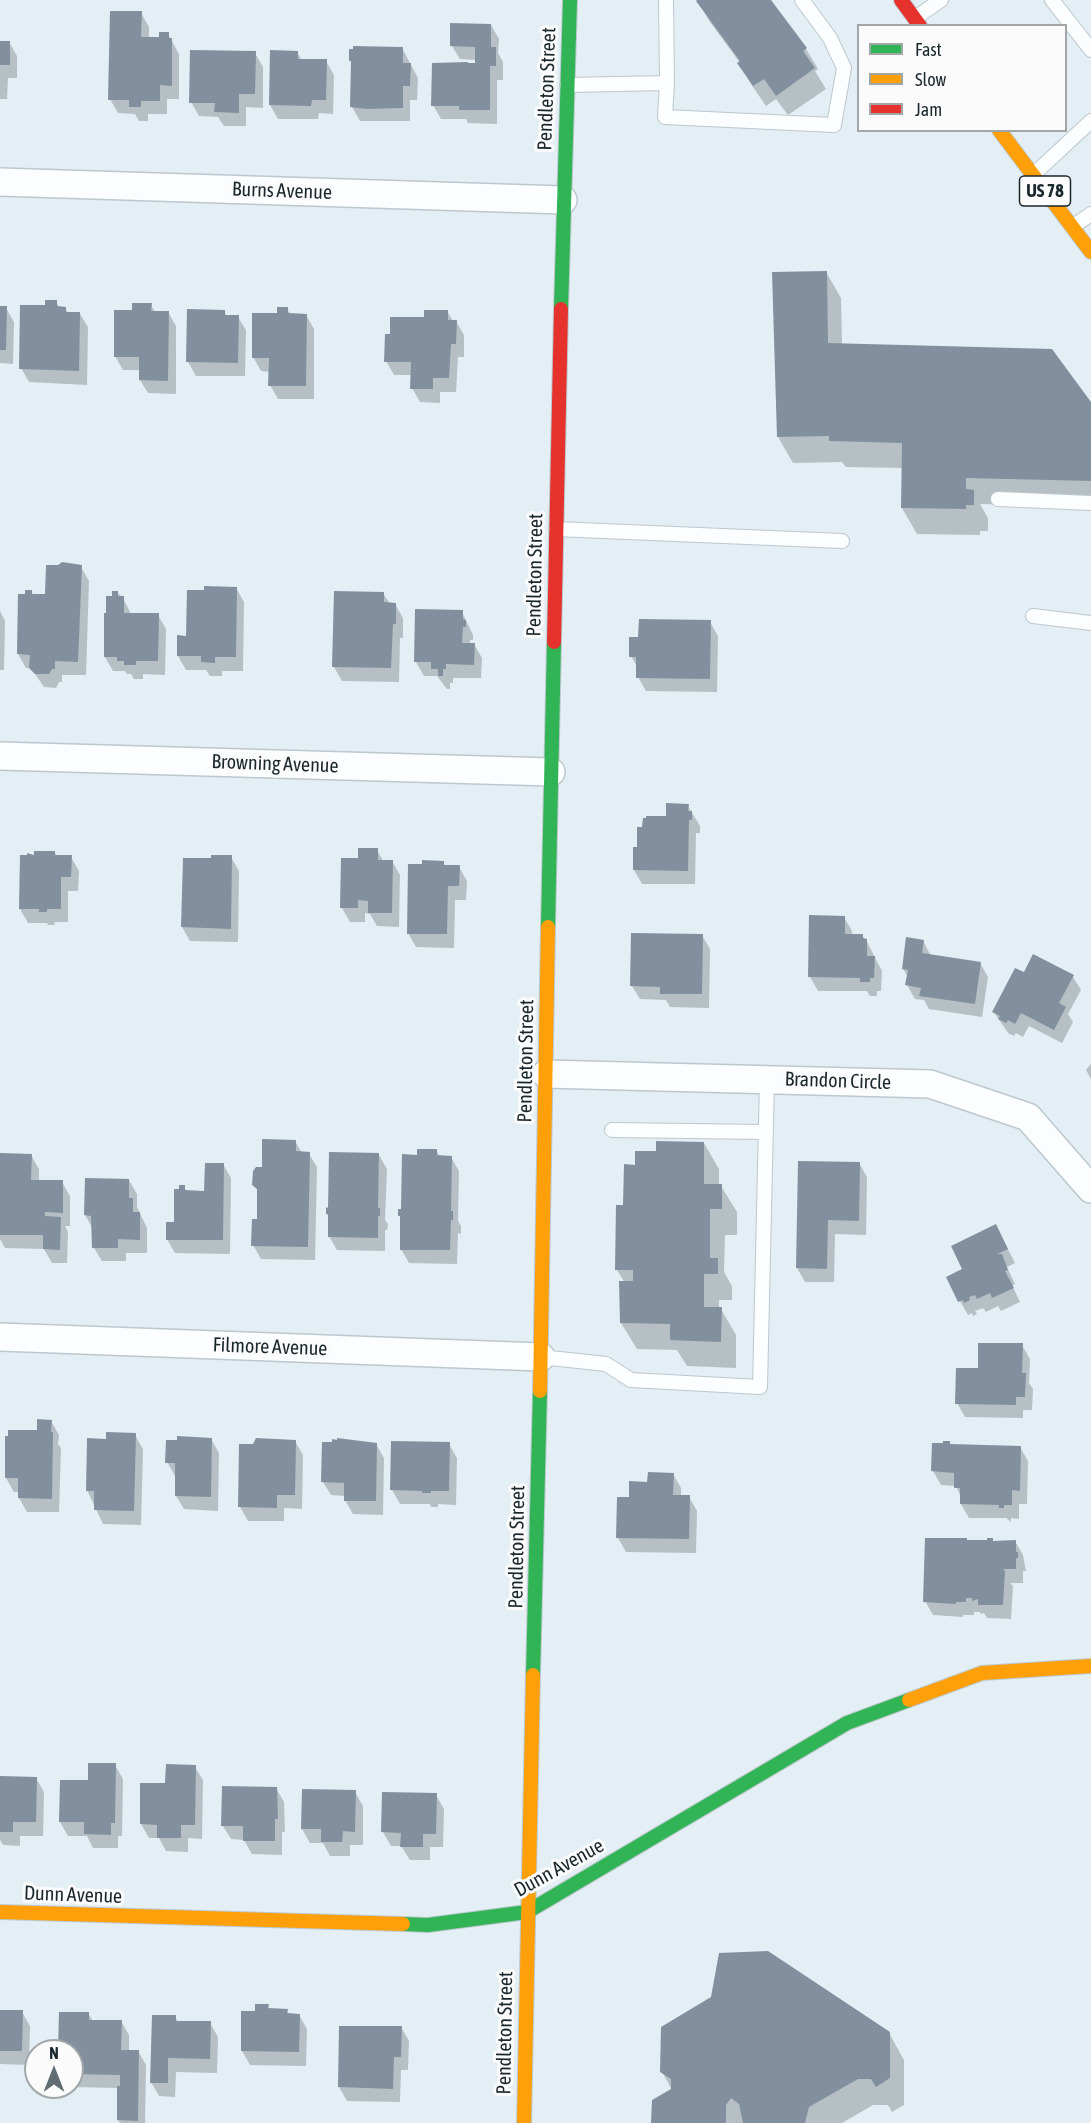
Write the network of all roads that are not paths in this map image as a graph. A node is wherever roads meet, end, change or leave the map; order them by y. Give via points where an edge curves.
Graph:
1 (570, 0) edge
2 (666, 0) edge
3 (802, 0) edge
4 (901, 0) edge
5 (941, 0) edge
6 (1052, 0) edge
7 (918, 22) edge
8 (1091, 50) edge
9 (667, 83) junction
10 (567, 85) junction
11 (1091, 121) edge
12 (1001, 132) edge
13 (1033, 175) junction
14 (0, 182) edge
15 (563, 200) junction
16 (1091, 214) edge
17 (1072, 227) junction
18 (1091, 252) edge
19 (998, 499) dead end
20 (1091, 503) edge
21 (556, 529) junction
22 (842, 541) dead end
23 (1033, 616) dead end
24 (1091, 623) edge
25 (0, 756) edge
26 (551, 772) junction
27 (546, 1074) junction
28 (767, 1079) junction
29 (612, 1130) dead end
30 (765, 1132) junction
31 (1091, 1189) edge
32 (0, 1337) edge
33 (541, 1357) junction
34 (1091, 1666) edge
35 (0, 1912) edge
36 (526, 1912) junction
37 (524, 2123) edge

1 - 10 main road, Pendleton Street
2 - 9 lane
3 - 9 lane via 830,38 844,68 834,125 665,117
4 - 7 main road
5 - 7 lane
6 - 8 lane
9 - 10 lane
10 - 15 main road, Pendleton Street
11 - 13 lane
12 - 13 main road, US 78
13 - 17 main road, US 78
14 - 15 street, Burns Avenue
15 - 21 main road, Pendleton Street
16 - 17 lane
17 - 18 main road, US 78
19 - 20 lane
21 - 22 lane
21 - 26 main road, Pendleton Street
23 - 24 lane
25 - 26 street, Browning Avenue
26 - 27 main road, Pendleton Street
27 - 28 street, Brandon Circle
27 - 33 main road, Pendleton Street
28 - 30 lane
28 - 31 street, Brandon Circle via 930,1084 1028,1117
29 - 30 lane
30 - 33 lane via 760,1387 631,1380 606,1364
32 - 33 street, Filmore Avenue
33 - 36 main road, Pendleton Street
34 - 36 main road, Dunn Avenue via 982,1673 847,1723
35 - 36 main road, Dunn Avenue via 428,1925
36 - 37 main road, Pendleton Street

